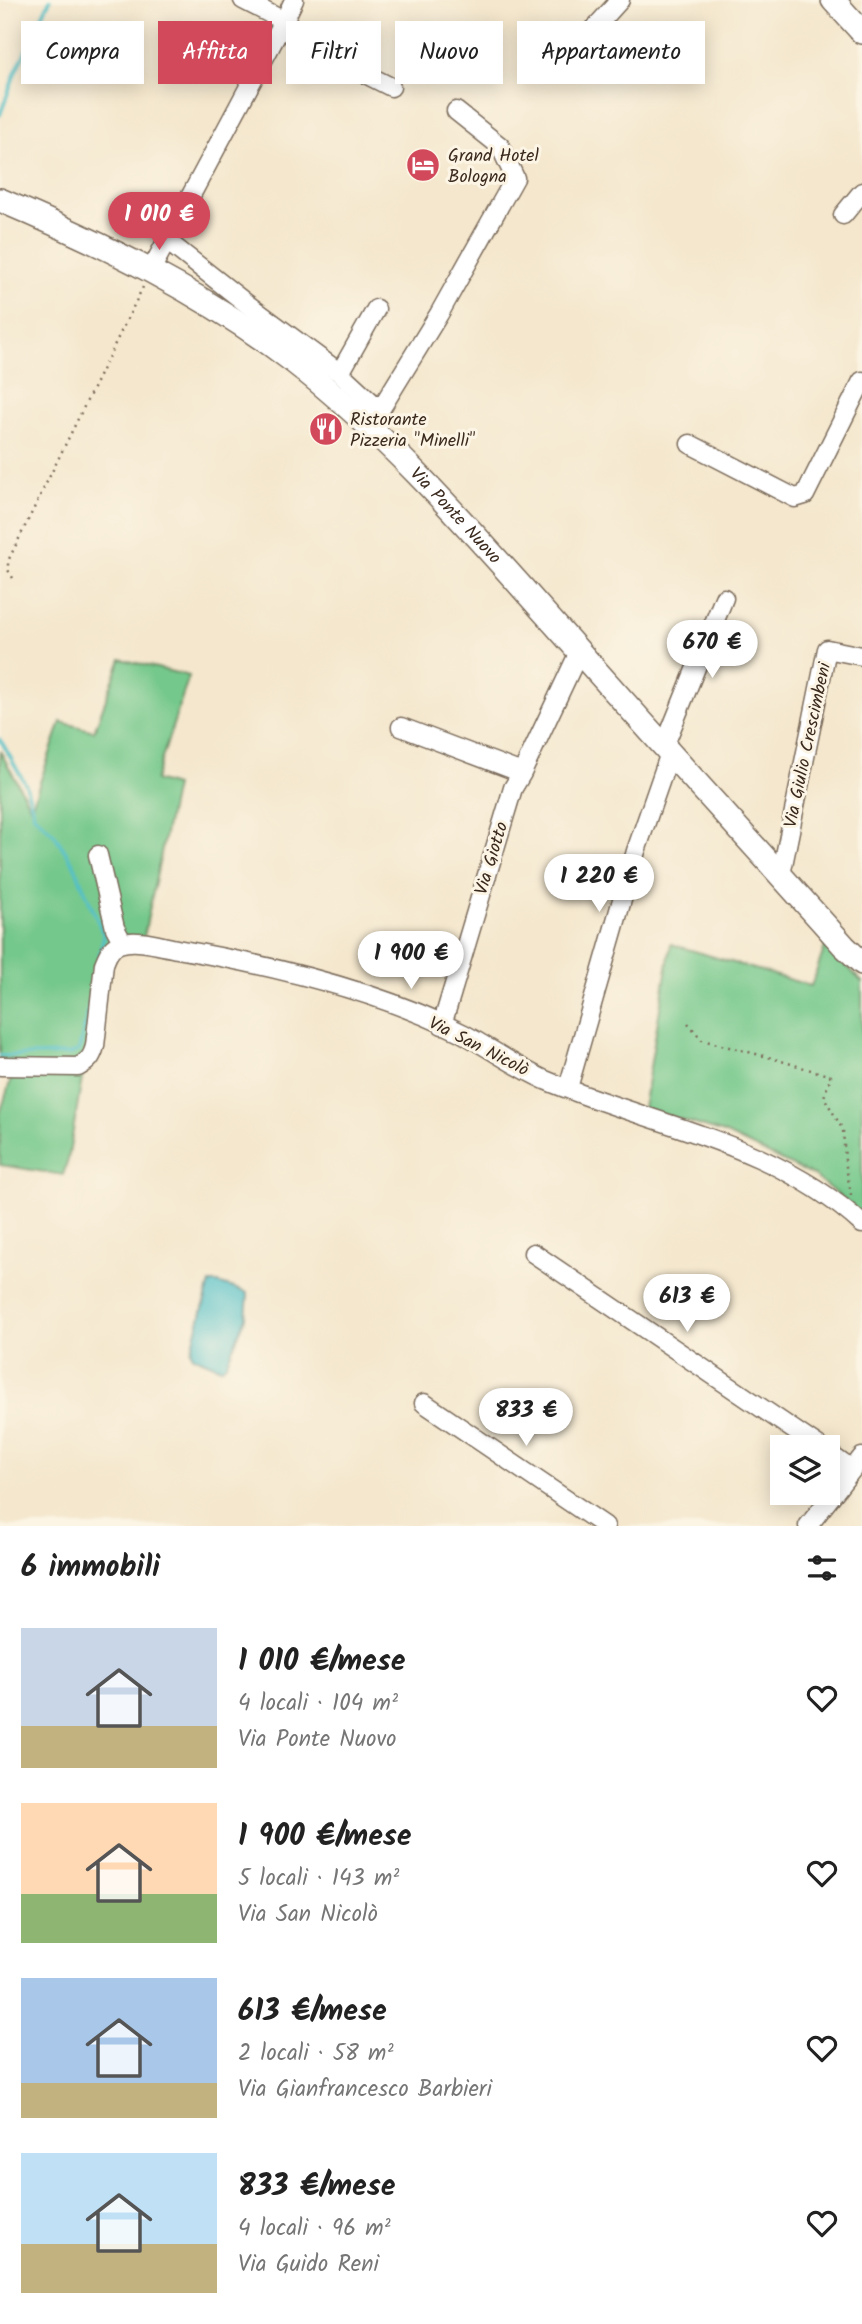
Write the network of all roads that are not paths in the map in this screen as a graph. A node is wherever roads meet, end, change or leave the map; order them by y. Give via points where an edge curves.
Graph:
1 (243, 0) edge
2 (294, 0) edge
3 (620, 0) edge
4 (839, 3) edge
5 (284, 21) junction
6 (601, 21) edge
7 (862, 32) edge
8 (391, 87) dead end
9 (457, 111) dead end
10 (862, 192) edge
11 (0, 200) edge
12 (843, 215) dead end
13 (167, 242) junction
14 (150, 272) junction
15 (376, 309) dead end
16 (340, 373) junction
17 (862, 381) edge
18 (378, 420) junction
19 (690, 444) dead end
20 (724, 598) dead end
21 (579, 652) junction
22 (862, 656) edge
23 (401, 727) dead end
24 (667, 750) junction
25 (522, 773) junction
26 (98, 855) dead end
27 (780, 875) junction
28 (123, 943) junction
29 (862, 963) edge
30 (442, 1025) junction
31 (0, 1066) edge
32 (568, 1088) junction
33 (859, 1221) edge
34 (533, 1253) dead end
35 (424, 1403) dead end
36 (801, 1435) edge
37 (840, 1457) edge
38 (857, 1463) edge
39 (605, 1526) edge
40 (808, 1526) edge

1 - 5 street
2 - 5 street
3 - 6 street
4 - 7 main road
5 - 8 street via 294,38
5 - 13 street
9 - 18 street via 500,146 515,178
10 - 12 street
11 - 14 main road, Via Ponte Nuovo via 82,234
13 - 14 street
13 - 16 street
14 - 18 main road, Via Ponte Nuovo via 220,310
15 - 16 street
16 - 18 street
17 - 19 street via 805,495 795,498
18 - 21 main road, Via Ponte Nuovo
20 - 24 street
21 - 24 main road, Via Ponte Nuovo
21 - 25 street, Via Giotto
22 - 27 street, Via Giulio Crescimbeni via 827,649
23 - 25 street
24 - 27 main road, Via Ponte Nuovo
24 - 32 street
25 - 30 street, Via Giotto via 510,794
26 - 28 street via 115,928
27 - 29 main road, Via Ponte Nuovo
28 - 30 street, Via San Nicolò via 229,958 280,971 404,1008
28 - 31 street via 112,949 104,964 95,1046 87,1062 62,1067
30 - 32 street, Via San Nicolò
32 - 33 street, Via San Nicolò via 764,1161 801,1178
34 - 36 street
35 - 39 street
37 - 38 street
38 - 40 street

